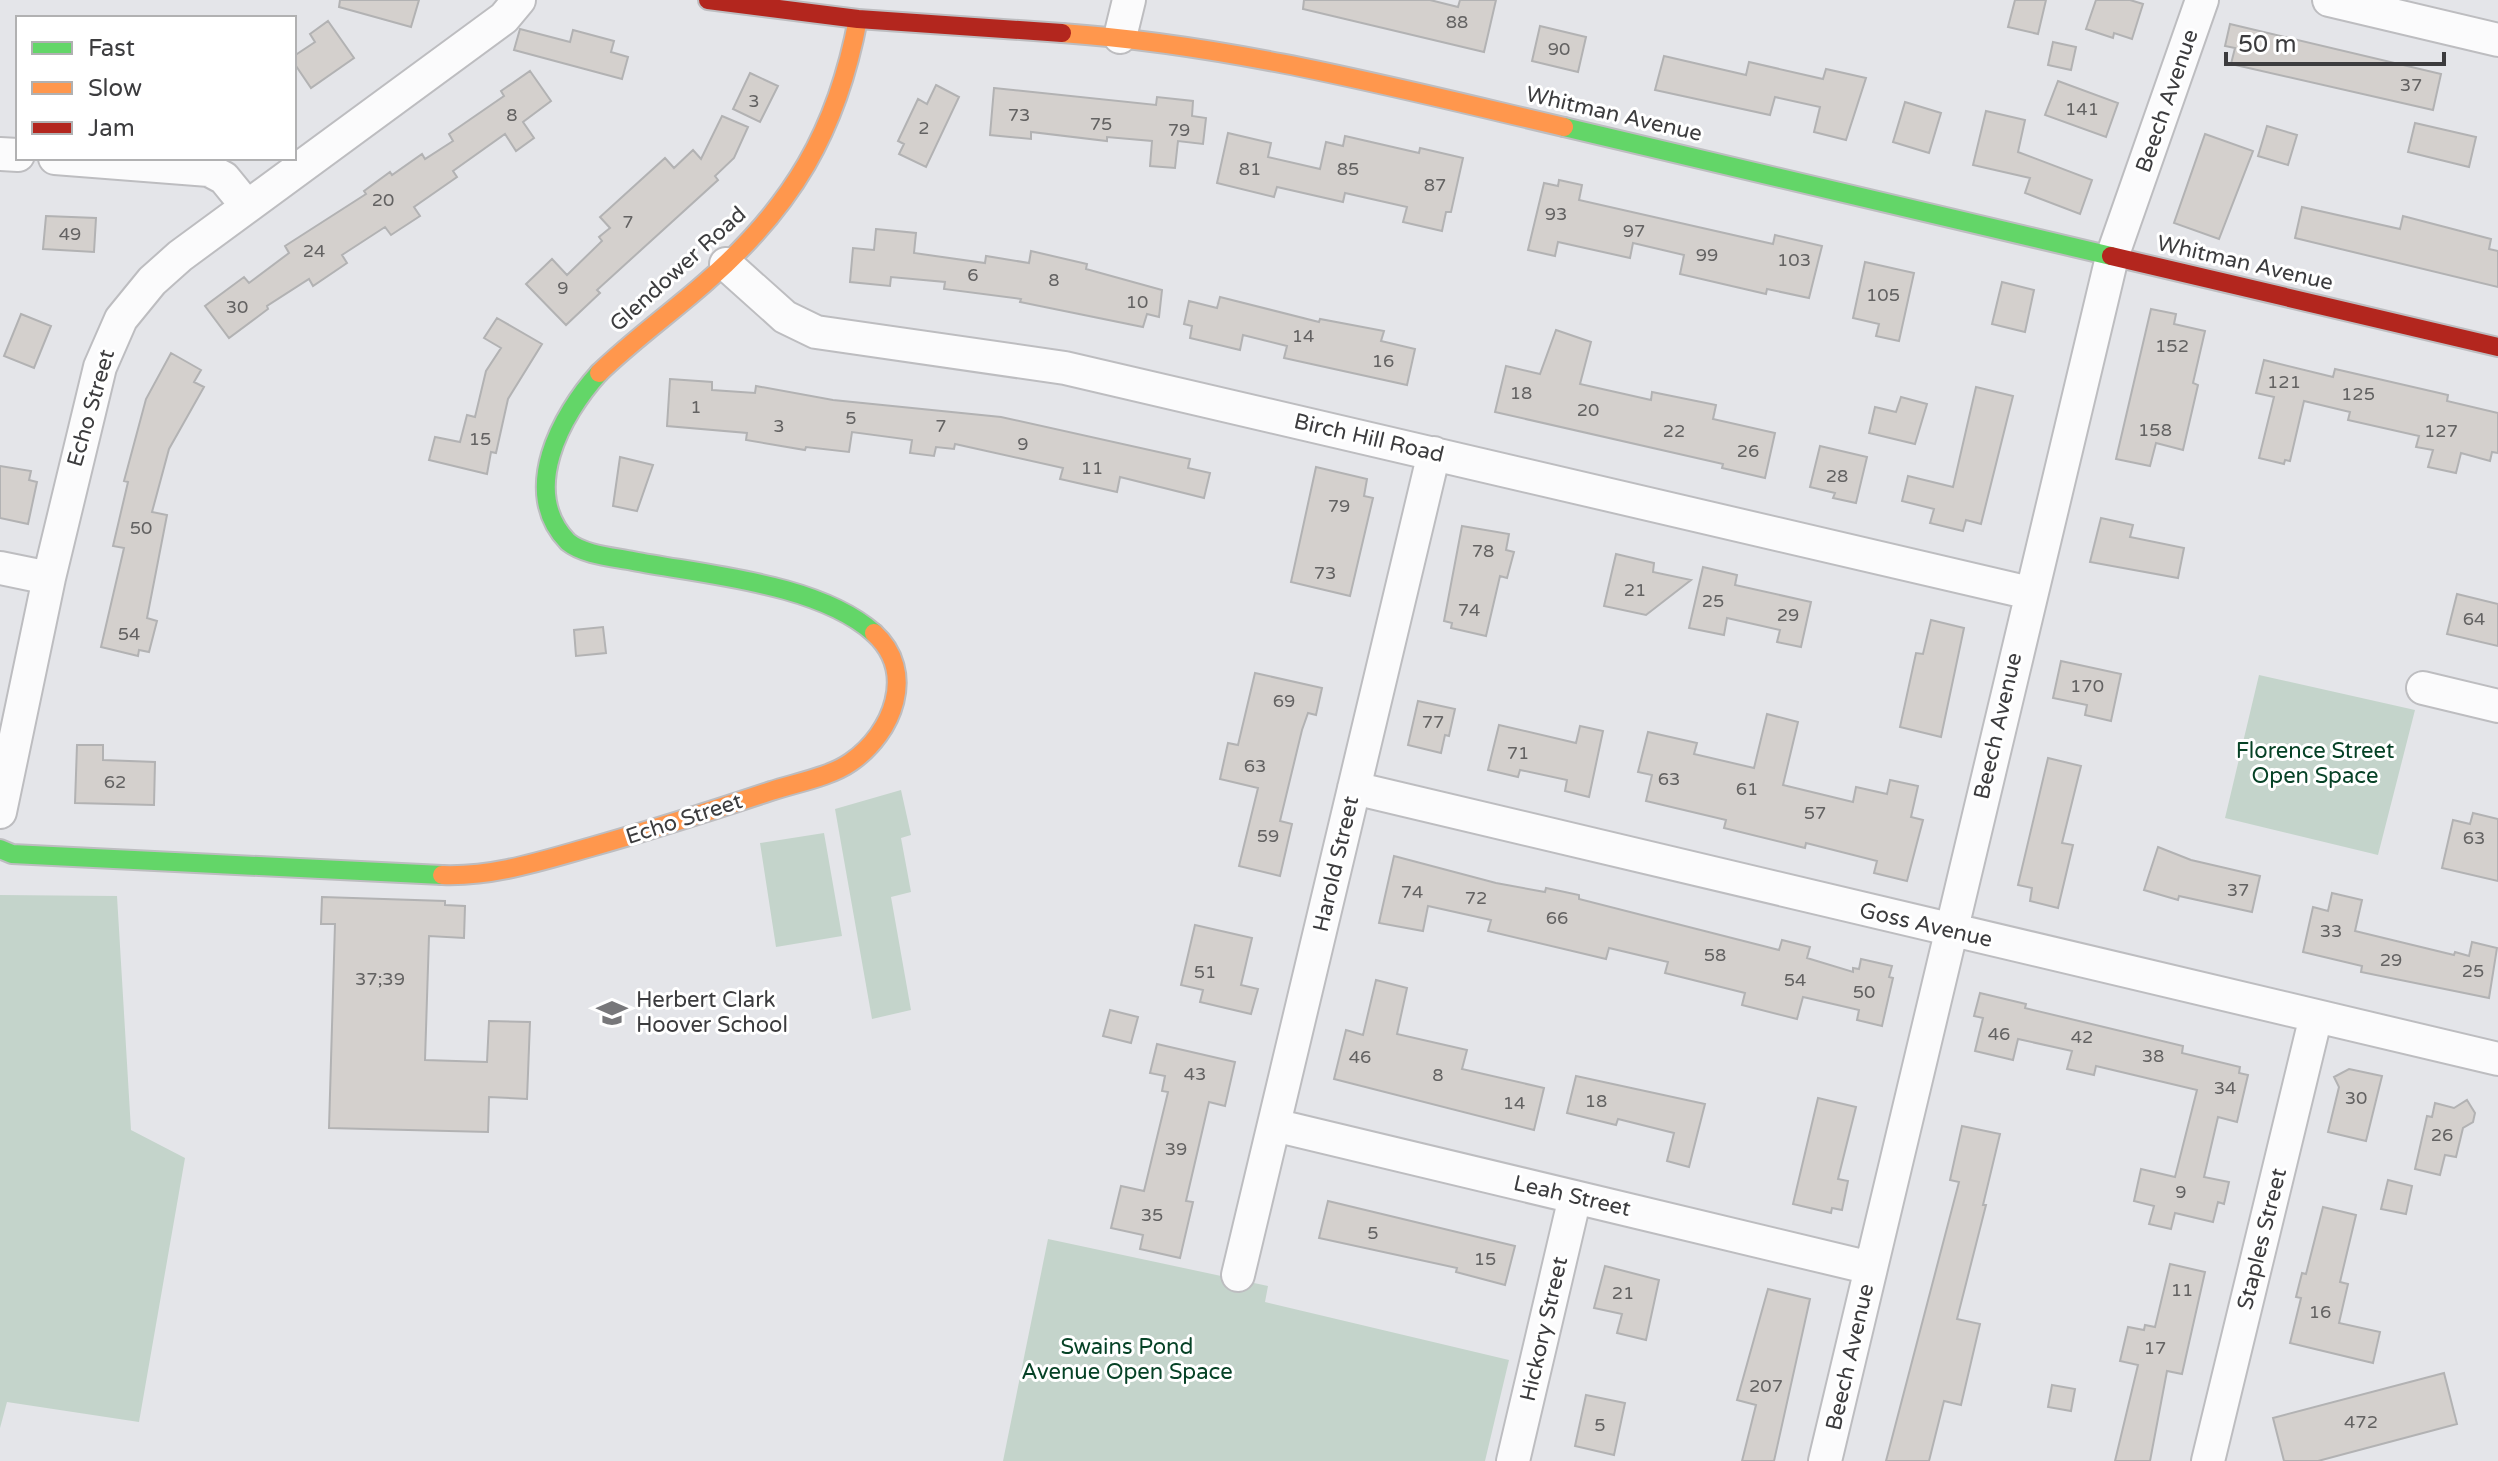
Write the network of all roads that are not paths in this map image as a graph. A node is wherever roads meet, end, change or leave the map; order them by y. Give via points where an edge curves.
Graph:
1 (519, 0) edge
2 (708, 0) edge
3 (1129, 0) edge
4 (2202, 0) edge
5 (2329, 0) edge
6 (858, 19) junction
7 (1120, 37) junction
8 (2498, 40) edge
9 (81, 160) edge
10 (246, 205) junction
11 (2112, 257) junction
12 (726, 264) junction
13 (2498, 347) edge
14 (1434, 453) junction
15 (548, 504) joint
16 (0, 568) edge
17 (49, 578) junction
18 (2030, 593) junction
19 (2423, 688) dead end
20 (2498, 706) edge
21 (1354, 788) junction
22 (0, 812) edge
23 (0, 849) edge
24 (1950, 931) junction
25 (2316, 1016) junction
26 (2498, 1059) edge
27 (1274, 1125) junction
28 (1575, 1197) junction
29 (1871, 1268) junction
30 (1238, 1275) dead end
31 (1513, 1461) edge
32 (1825, 1461) edge
33 (2208, 1461) edge

1 - 10 street, Echo Street via 504,18
2 - 6 street, Whitman Avenue
3 - 7 street
4 - 11 street, Beech Avenue
5 - 8 street
6 - 7 street, Whitman Avenue
6 - 12 street, Glendower Road via 845,84 818,150 777,210
7 - 11 street, Whitman Avenue via 1284,61
9 - 10 street via 209,170 224,178
10 - 17 street, Echo Street via 152,281 116,329 100,367
11 - 13 street, Whitman Avenue
11 - 18 street, Beech Avenue
12 - 14 street, Birch Hill Road via 785,317 816,332 1065,368
12 - 15 street, Glendower Road via 632,342 570,409 556,436
14 - 18 street, Birch Hill Road
14 - 21 street, Harold Street
15 - 23 street, Echo Street via 556,529 574,547 794,595 866,627 888,645 895,669 896,699 879,737 848,765 682,821 500,873 303,871 12,854
16 - 17 street
17 - 22 street, Echo Street
18 - 24 street, Beech Avenue
19 - 20 street
21 - 24 street, Goss Avenue
21 - 27 street, Harold Street
24 - 25 street, Goss Avenue
24 - 29 street, Beech Avenue
25 - 26 street, Goss Avenue
25 - 33 street, Staples Street
27 - 28 street, Leah Street
27 - 30 street, Harold Street
28 - 29 street, Leah Street
28 - 31 street, Hickory Street
29 - 32 street, Beech Avenue

